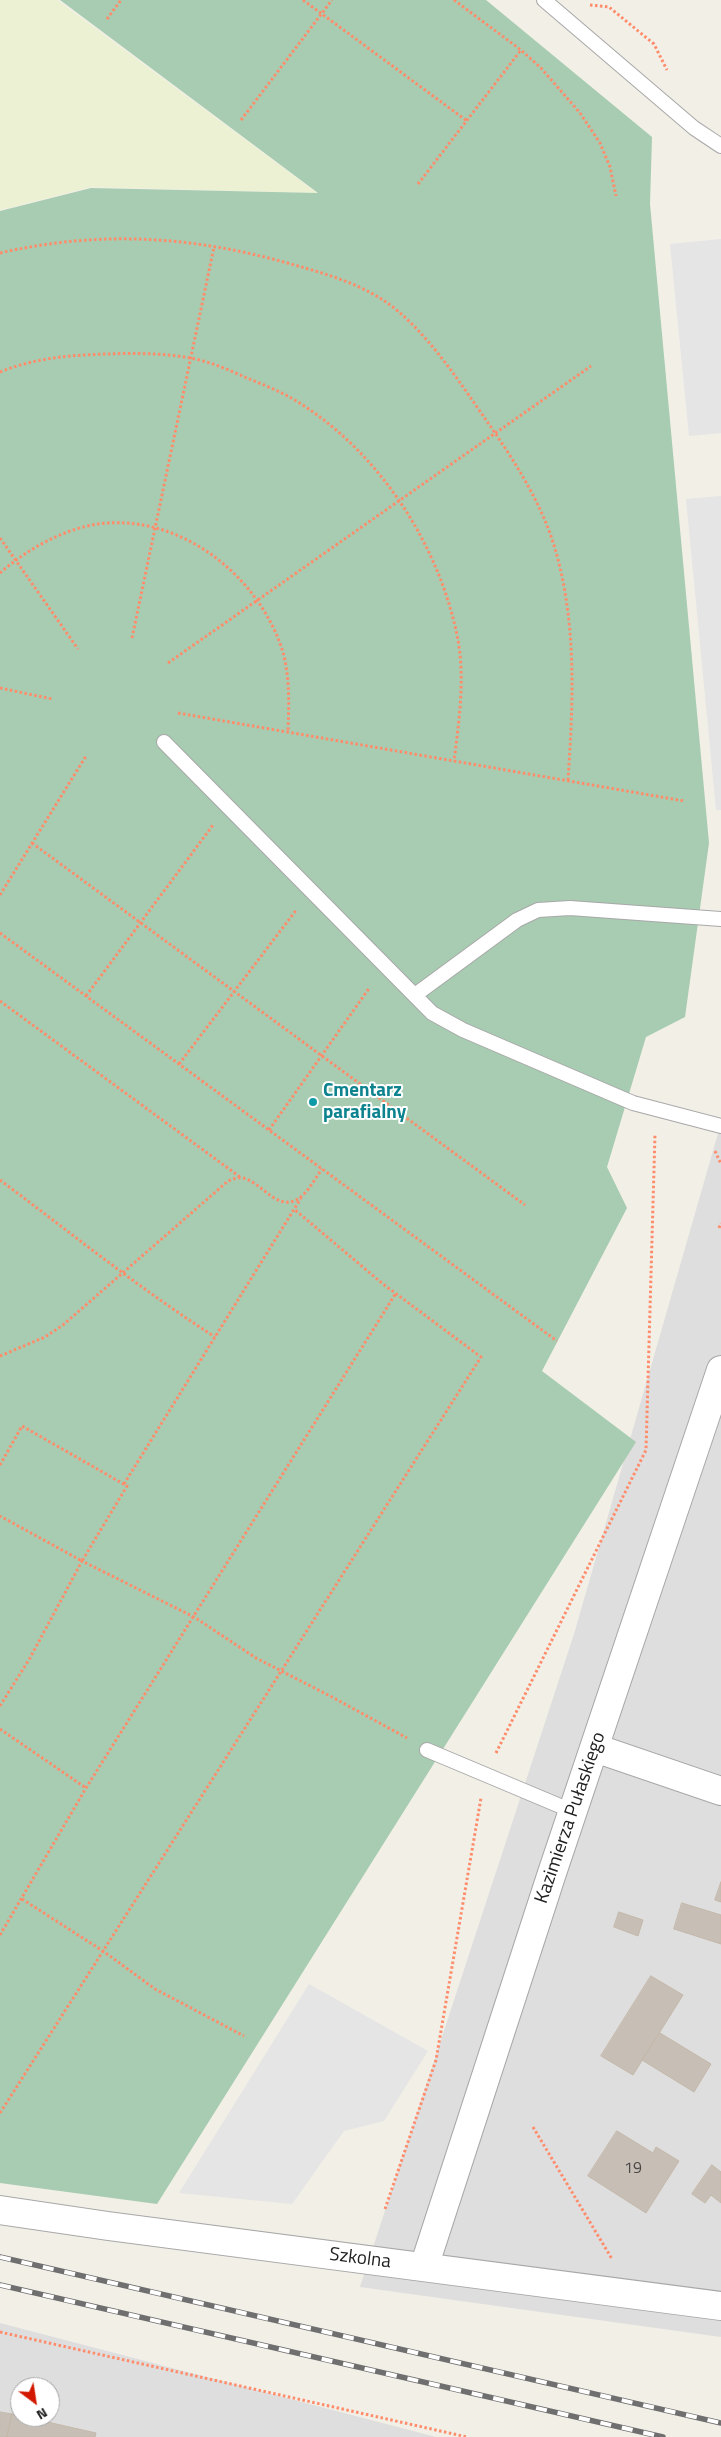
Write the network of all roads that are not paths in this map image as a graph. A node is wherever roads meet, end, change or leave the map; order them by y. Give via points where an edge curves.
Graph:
1 (544, 0) edge
2 (721, 146) edge
3 (164, 742) dead end
4 (721, 919) edge
5 (415, 995) junction
6 (721, 1126) edge
7 (721, 1370) edge
8 (595, 1748) junction
9 (427, 1750) road end
10 (721, 1790) edge
11 (572, 1810) junction
12 (0, 2210) edge
13 (424, 2267) junction
14 (721, 2306) edge

1 - 2 lane via 694,128
3 - 5 lane
4 - 5 lane via 570,908 538,910 517,920
5 - 6 lane via 432,1013 463,1030 628,1101
7 - 8 street, Kazimierza Pułaskiego
8 - 10 street
8 - 11 street, Kazimierza Pułaskiego
9 - 11 lane
11 - 13 street, Kazimierza Pułaskiego
12 - 13 street, Szkolna
13 - 14 street, Szkolna

